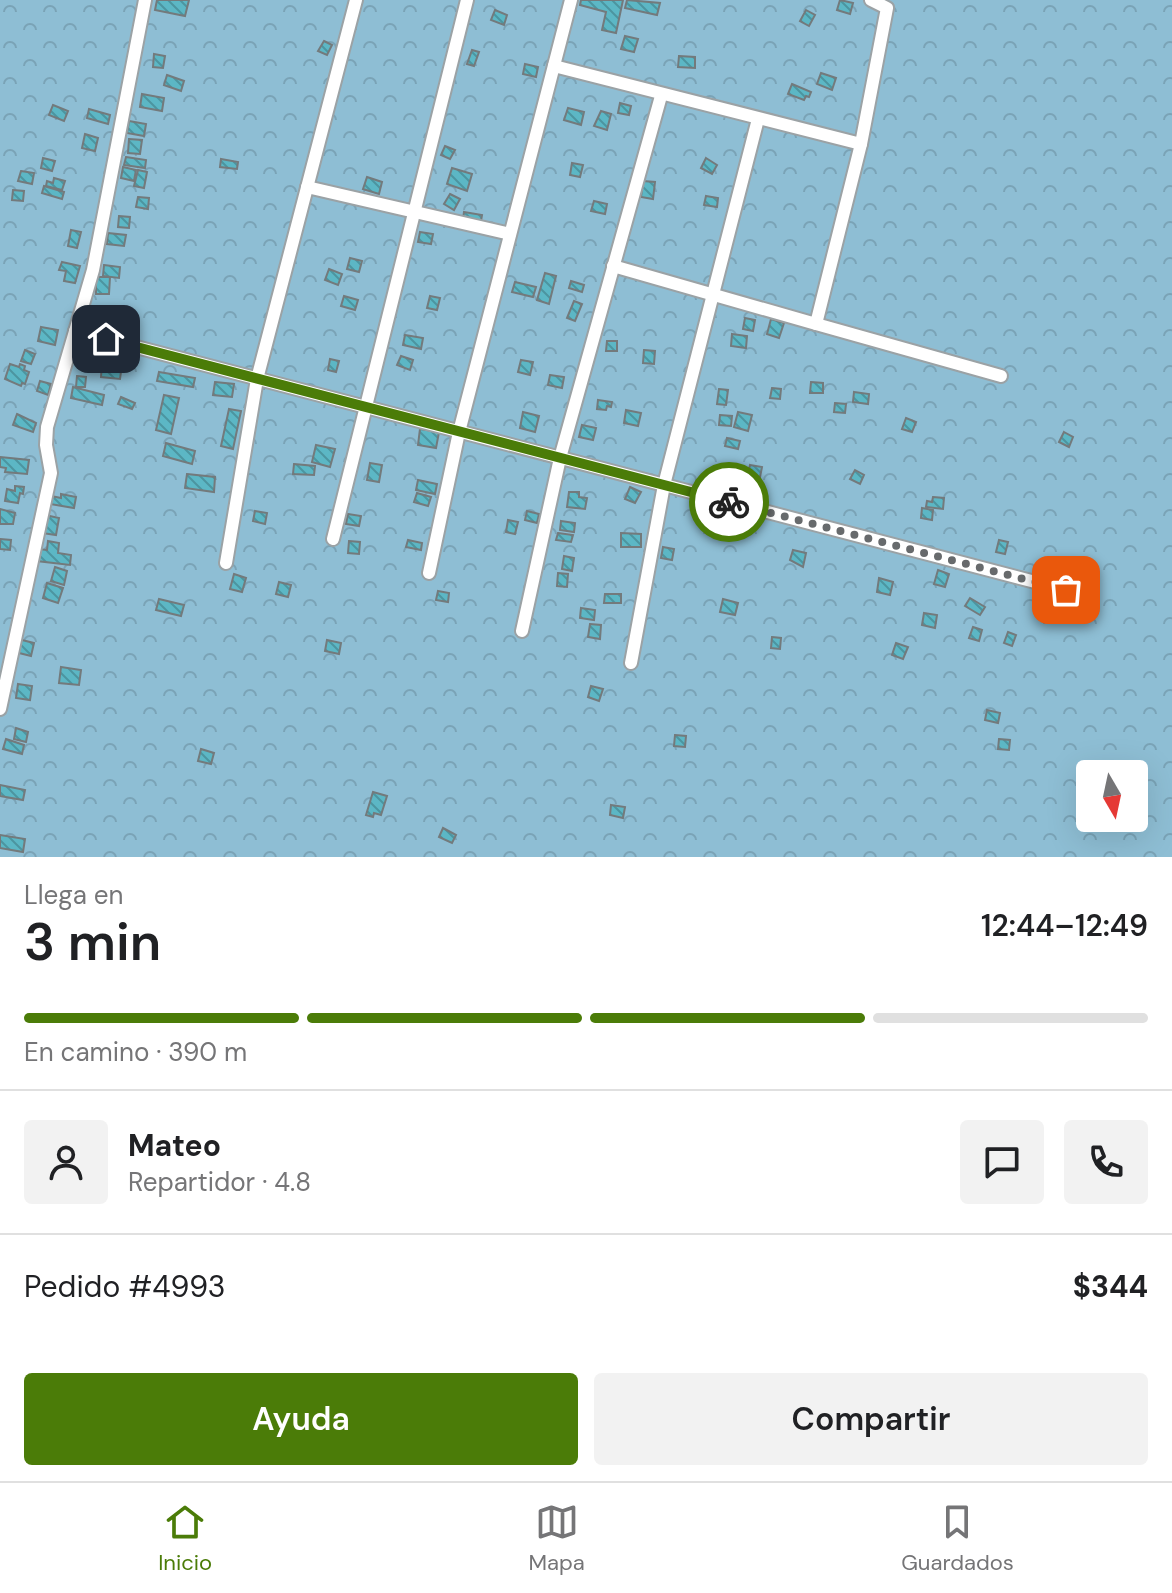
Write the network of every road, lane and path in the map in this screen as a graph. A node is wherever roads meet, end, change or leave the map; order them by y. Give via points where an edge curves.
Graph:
1 (145, 0) edge
2 (356, 0) edge
3 (467, 0) edge
4 (571, 0) edge
5 (871, 0) edge
6 (554, 66) junction
7 (661, 96) junction
8 (758, 119) junction
9 (861, 144) junction
10 (307, 187) junction
11 (414, 212) junction
12 (510, 234) junction
13 (613, 266) junction
14 (713, 295) junction
15 (816, 324) junction
16 (75, 331) junction
17 (1001, 376) dead end
18 (257, 379) junction
19 (365, 407) junction
20 (459, 432) junction
21 (560, 458) junction
22 (664, 485) junction
23 (333, 539) dead end
24 (226, 563) dead end
25 (429, 573) dead end
26 (1066, 590) dead end
27 (522, 631) dead end
28 (631, 663) dead end
29 (0, 709) edge

1 - 16 street via 93,270
2 - 10 street
3 - 11 street
4 - 6 street
5 - 9 street via 887,8
6 - 7 street
6 - 12 street
7 - 8 street
7 - 13 street
8 - 9 street
8 - 14 street
9 - 15 street
10 - 11 street
10 - 18 street
11 - 12 street
11 - 19 street
12 - 20 street
13 - 14 street
13 - 21 street
14 - 15 street
14 - 22 street
15 - 17 street
16 - 18 street
16 - 29 street via 47,427 51,473
18 - 19 street
18 - 24 street
19 - 20 street
19 - 23 street
20 - 21 street
20 - 25 street
21 - 22 street
21 - 27 street
22 - 26 street
22 - 28 street

